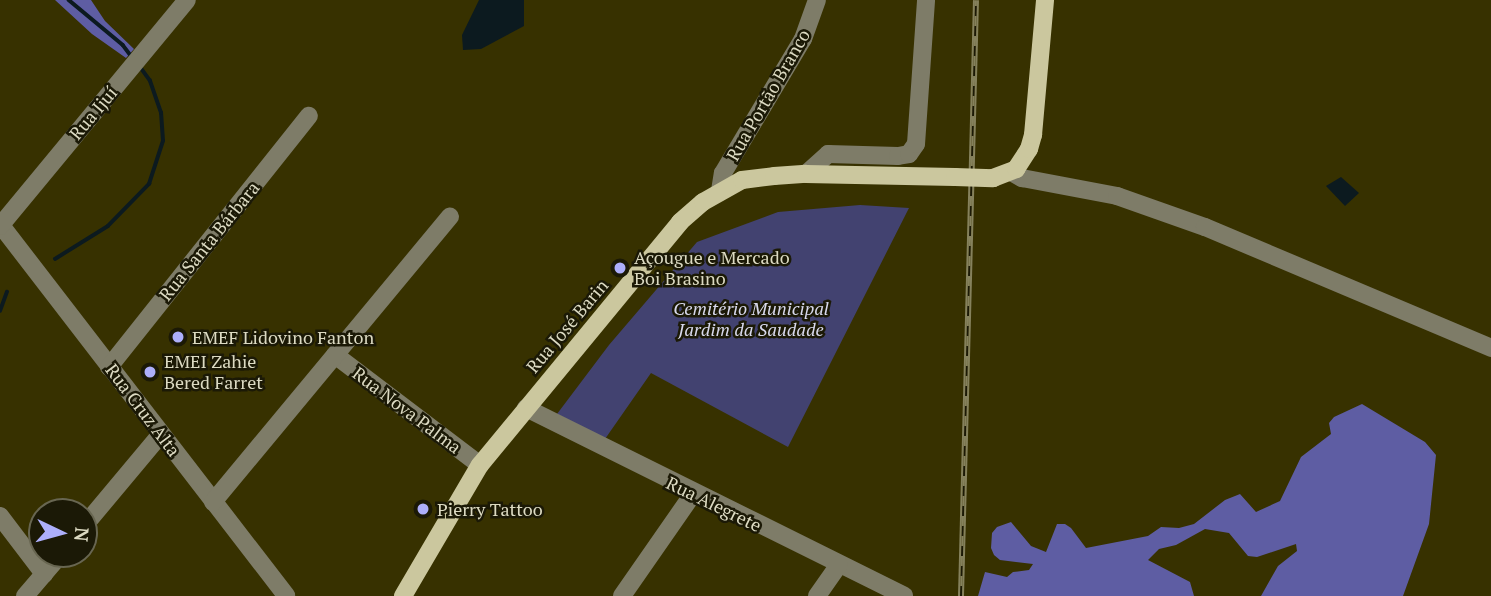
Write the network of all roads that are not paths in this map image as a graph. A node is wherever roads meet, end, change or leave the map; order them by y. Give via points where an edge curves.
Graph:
1 (817, 0) edge
2 (926, 0) edge
3 (1045, 0) edge
4 (183, 1) edge
5 (309, 116) dead end
6 (1011, 172) junction
7 (806, 174) junction
8 (720, 191) junction
9 (450, 217) dead end
10 (0, 225) edge
11 (1491, 348) edge
12 (335, 355) junction
13 (109, 367) junction
14 (526, 408) junction
15 (160, 435) junction
16 (480, 466) junction
17 (693, 494) junction
18 (213, 502) junction
19 (98, 509) edge
20 (0, 516) edge
21 (839, 565) junction
22 (49, 568) edge
23 (44, 574) junction
24 (26, 596) edge
25 (286, 596) edge
26 (403, 596) edge
27 (622, 596) edge
28 (817, 596) edge
29 (904, 596) edge

1 - 8 street, Rua Portão Branco via 803,39 723,173
2 - 7 street via 916,144 909,154 898,156 828,154
3 - 6 main road via 1033,135 1024,158
4 - 10 street, Rua Ijuí
5 - 13 street, Rua Santa Bárbara
6 - 7 main road, Rua José Barin, bridge via 993,177
6 - 11 street via 1117,196 1205,227
7 - 8 main road, Rua José Barin via 741,180
8 - 14 main road, Rua José Barin via 680,222
9 - 12 street
10 - 13 street, Rua Cruz Alta
12 - 16 street, Rua Nova Palma
12 - 18 street
13 - 15 street, Rua Cruz Alta
14 - 16 main road, Rua José Barin
14 - 17 street, Rua Alegrete
15 - 18 street, Rua Cruz Alta
15 - 19 street
16 - 26 main road, Rua José Barin
17 - 21 street, Rua Alegrete
17 - 27 street
18 - 25 street, Rua Cruz Alta
20 - 23 street
21 - 28 street
21 - 29 street, Rua Alegrete
22 - 23 street
23 - 24 street

